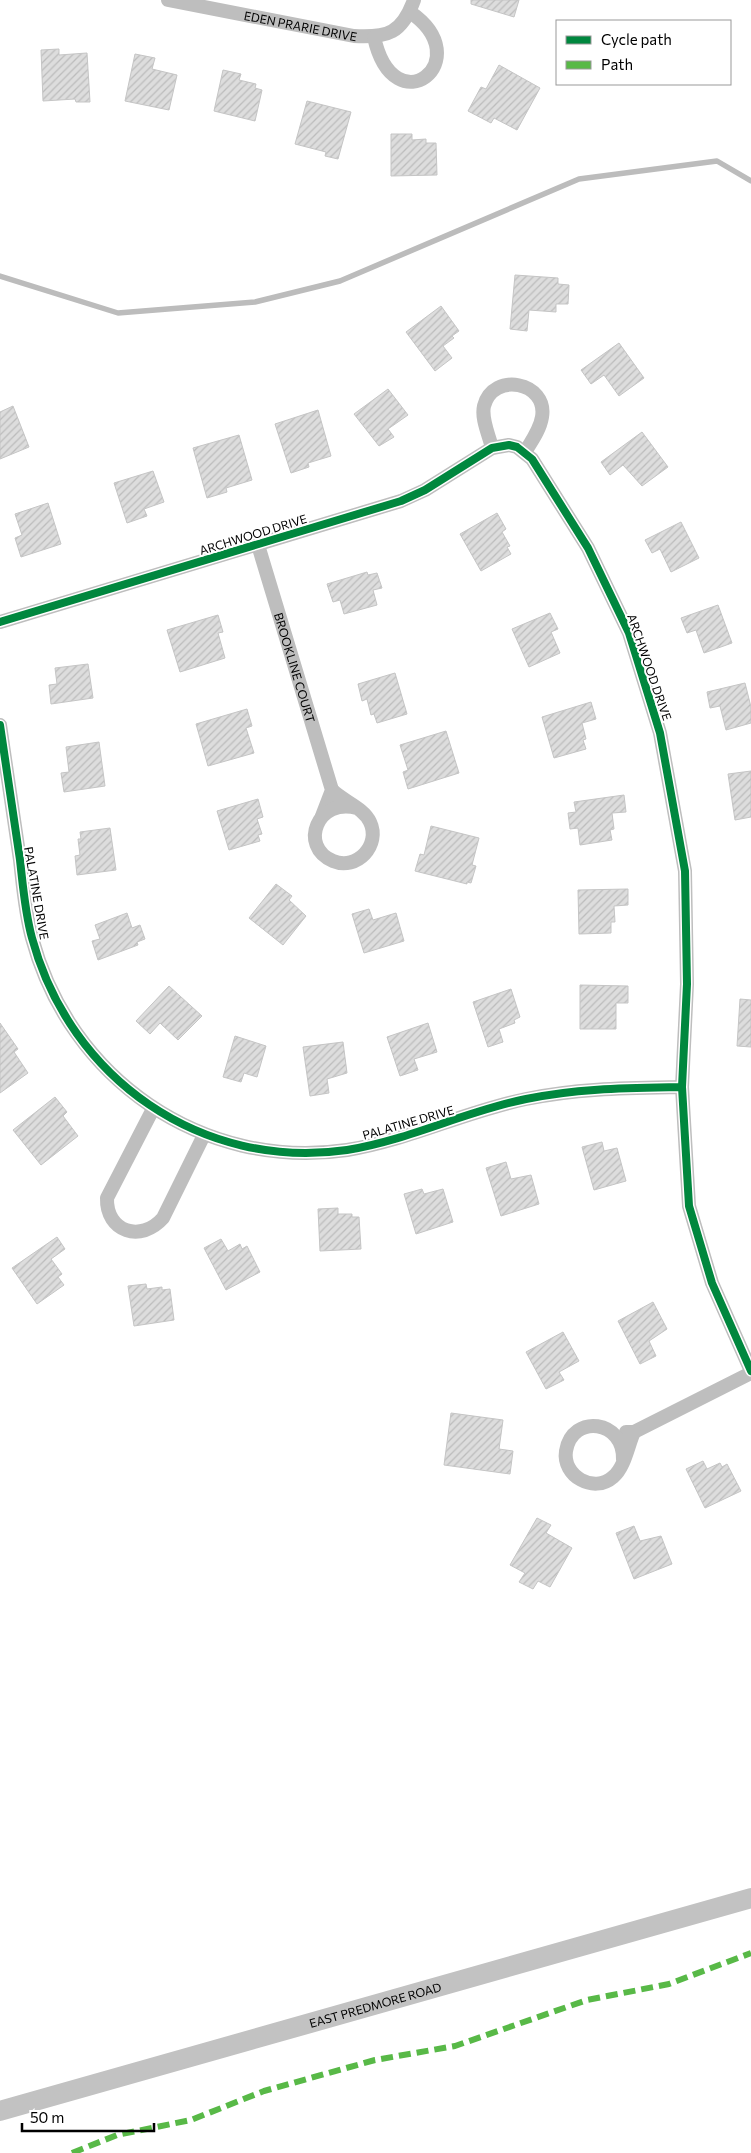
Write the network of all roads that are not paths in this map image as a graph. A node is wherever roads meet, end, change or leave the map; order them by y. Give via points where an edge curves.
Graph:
1 (168, 0) edge
2 (412, 6) edge
3 (374, 37) junction
4 (492, 448) junction
5 (525, 452) junction
6 (258, 545) junction
7 (0, 622) edge
8 (0, 725) edge
9 (332, 790) junction
10 (357, 808) junction
11 (322, 816) junction
12 (682, 1087) junction
13 (153, 1109) junction
14 (204, 1135) junction
15 (751, 1372) edge
16 (607, 1428) junction
17 (634, 1432) junction
18 (623, 1460) junction
19 (751, 1898) edge
20 (0, 2111) edge

1 - 3 street, EDEN PRARIE DRIVE via 354,36
2 - 3 street, EDEN PRARIE DRIVE via 395,31
2 - 3 street, EDEN PRARIE DRIVE via 438,49 438,61 429,75 409,82 392,76 378,55
4 - 5 street via 509,446
4 - 5 street via 484,406 494,390 513,384 522,385 538,397 542,407 539,426
4 - 6 street, ARCHWOOD DRIVE via 426,490 401,501
5 - 12 street, ARCHWOOD DRIVE via 583,540 606,583 629,634 660,733 685,871 687,984
6 - 7 street, ARCHWOOD DRIVE
6 - 9 street, BROOKLINE COURT
8 - 13 street, PALATINE DRIVE via 32,938 47,980 66,1017 95,1057
9 - 10 street
9 - 11 street
10 - 11 street via 338,806
10 - 11 street via 370,821 373,840 369,849 355,862 336,862 320,852 315,833
12 - 14 street, PALATINE DRIVE via 590,1089 524,1099 383,1143 346,1150 310,1153 248,1148
12 - 15 street, ARCHWOOD DRIVE via 690,1206 712,1283
13 - 14 street, PALATINE DRIVE
13 - 14 street via 107,1198 111,1220 130,1231 153,1229 162,1218
15 - 17 street
16 - 17 street
16 - 18 street via 621,1442
16 - 18 street via 589,1426 572,1436 566,1453 571,1471 578,1478 596,1484 614,1477
17 - 18 street
19 - 20 street, EAST PREDMORE ROAD

